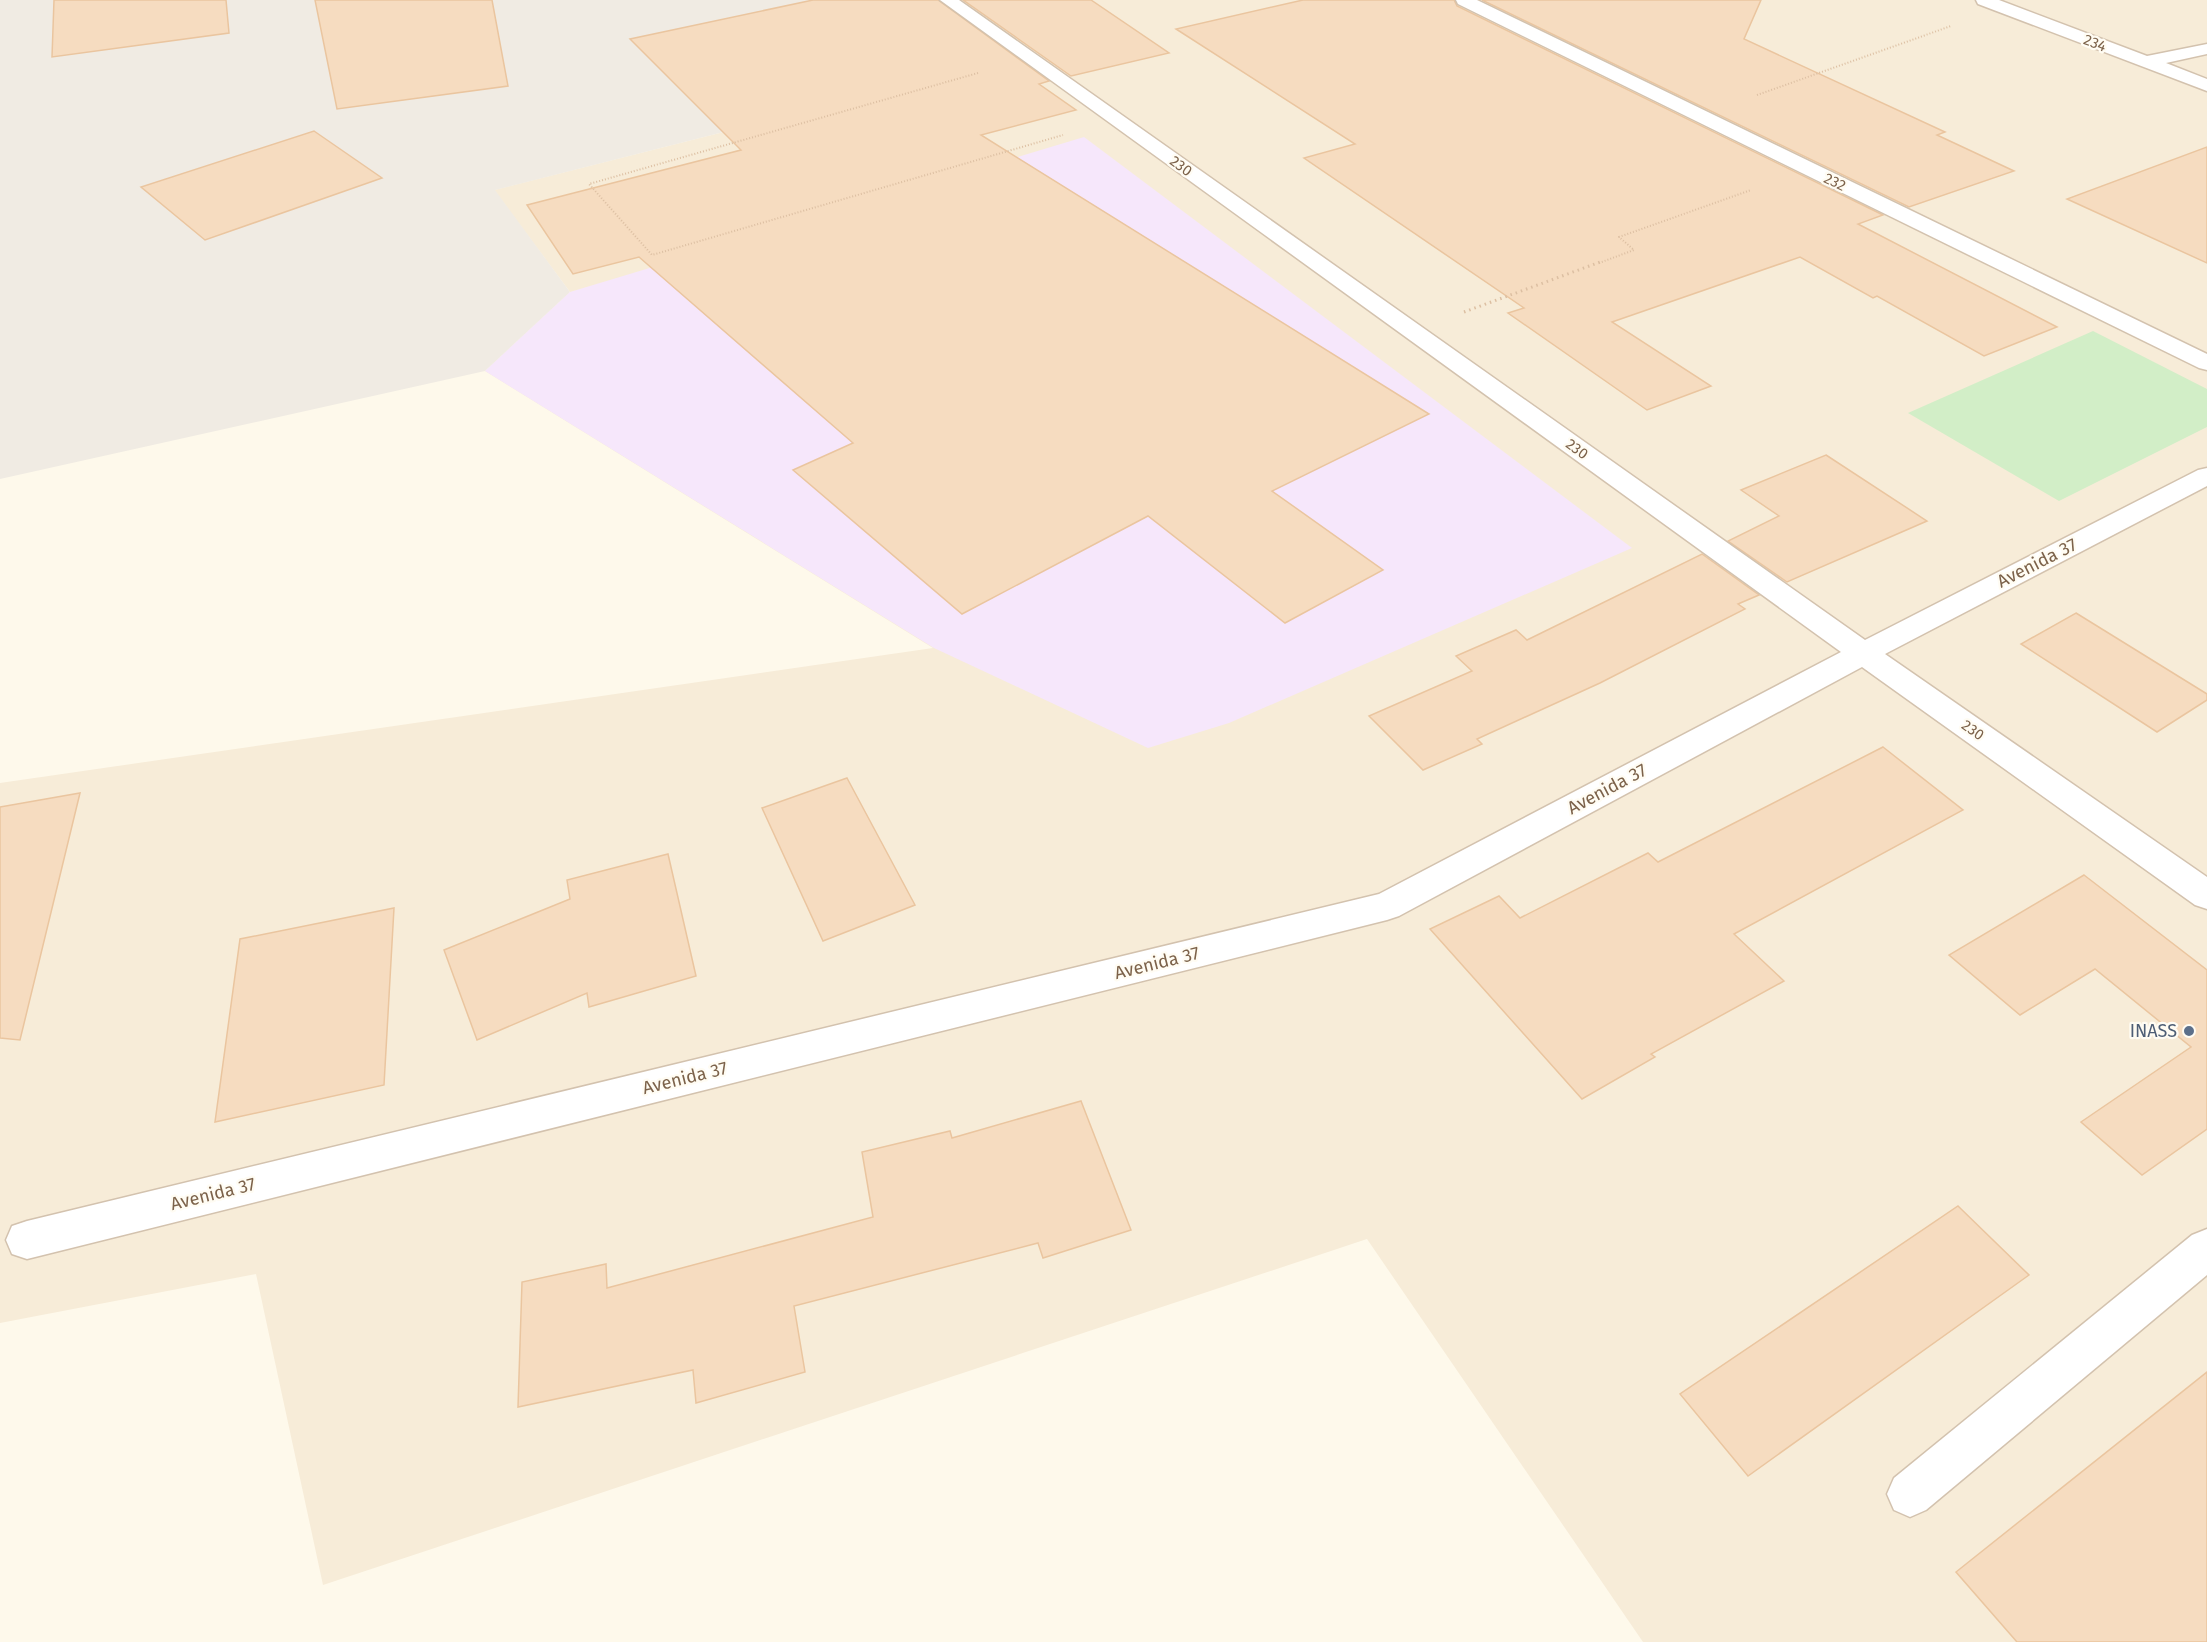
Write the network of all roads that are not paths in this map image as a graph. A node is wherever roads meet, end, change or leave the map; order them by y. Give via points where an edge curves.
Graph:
1 (948, 0) edge
2 (1464, 0) edge
3 (1984, 0) edge
4 (2207, 50) edge
5 (2145, 62) junction
6 (2207, 85) edge
7 (2207, 363) edge
8 (2207, 476) edge
9 (1863, 653) junction
10 (2207, 895) edge
11 (27, 1240) dead end
12 (2207, 1249) edge
13 (1910, 1494) dead end

1 - 9 street, 230
2 - 7 street, 232
3 - 5 street, 234
4 - 5 street
5 - 6 street, 234
8 - 9 street, Avenida 37
9 - 10 street, 230
9 - 11 street, Avenida 37 via 1387,906
12 - 13 street

